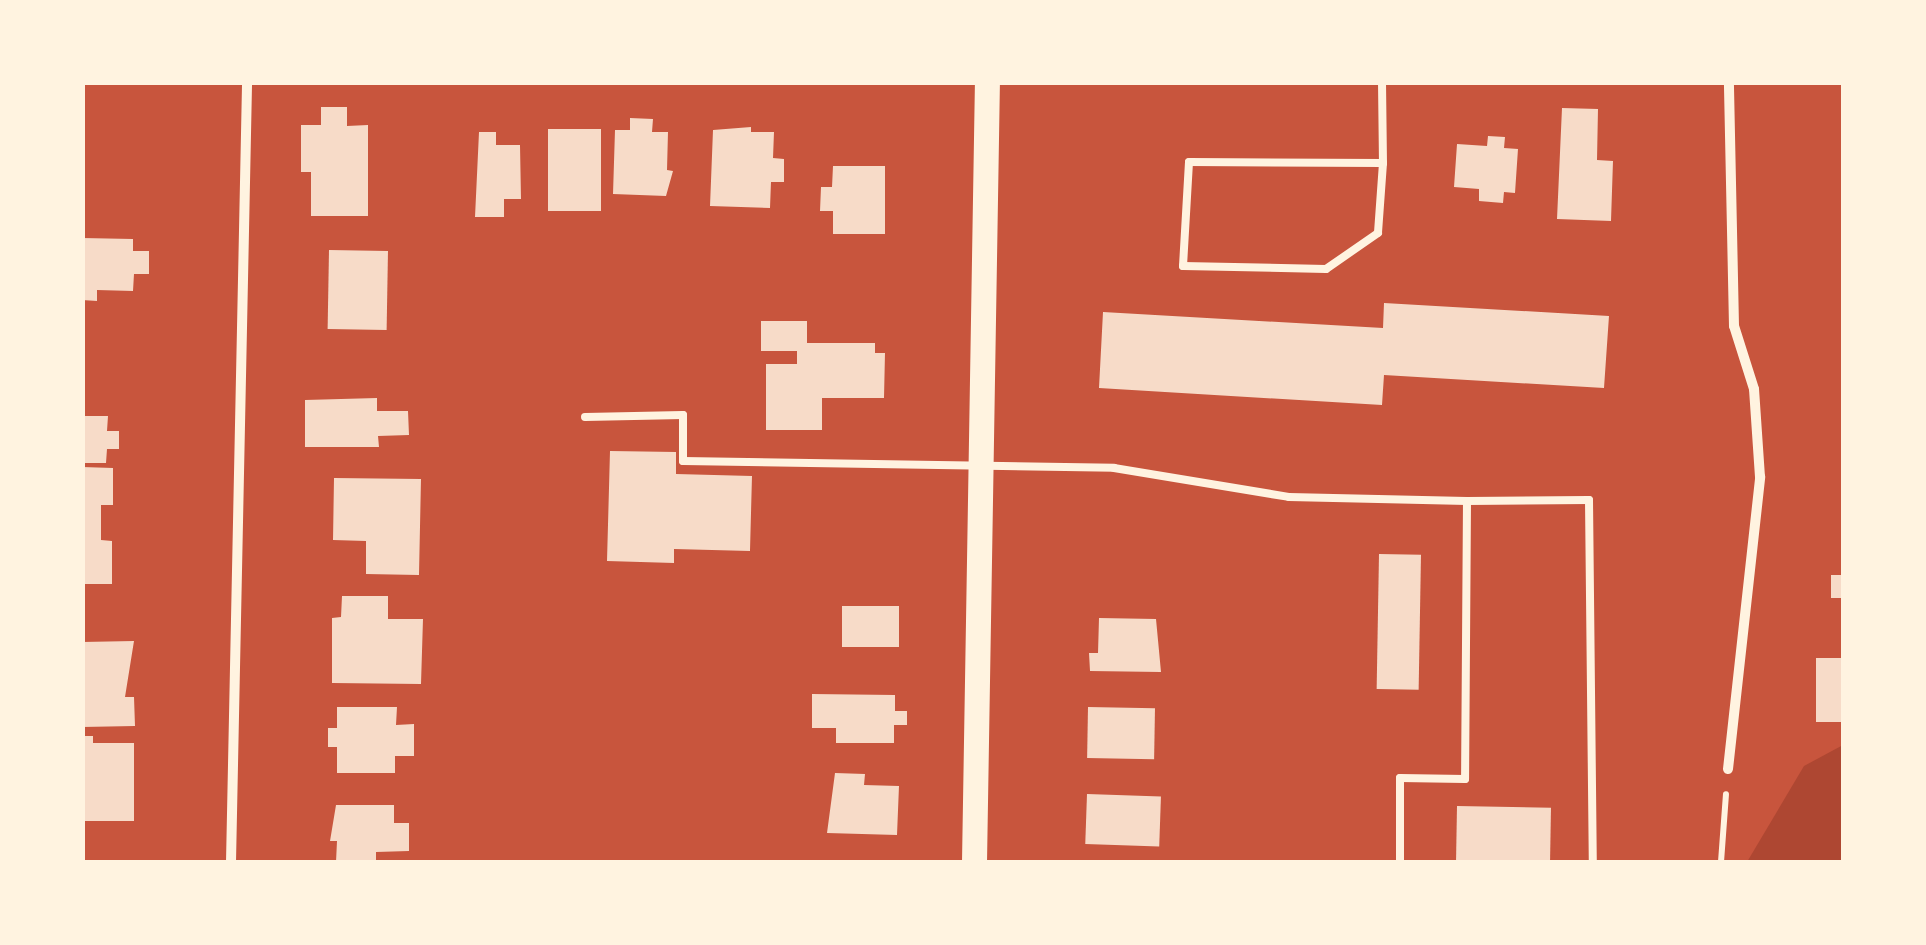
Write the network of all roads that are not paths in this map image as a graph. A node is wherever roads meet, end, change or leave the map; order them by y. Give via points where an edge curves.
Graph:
1 (247, 82) edge
2 (987, 82) edge
3 (1382, 82) edge
4 (1729, 82) edge
5 (1383, 163) junction
6 (586, 417) dead end
7 (981, 464) junction
8 (1467, 501) junction
9 (1728, 769) road end
10 (231, 862) edge
11 (974, 862) edge
12 (1400, 862) edge
13 (1593, 862) edge

1 - 10 street
2 - 7 main road
3 - 5 lane
4 - 9 street via 1734,326 1754,389 1760,477
5 - 5 lane via 1378,233 1326,269 1182,266 1190,162
6 - 7 lane via 683,415 682,461
7 - 8 lane via 1114,468 1289,497
7 - 11 main road
8 - 12 lane via 1465,778 1400,778
8 - 13 lane via 1589,500

